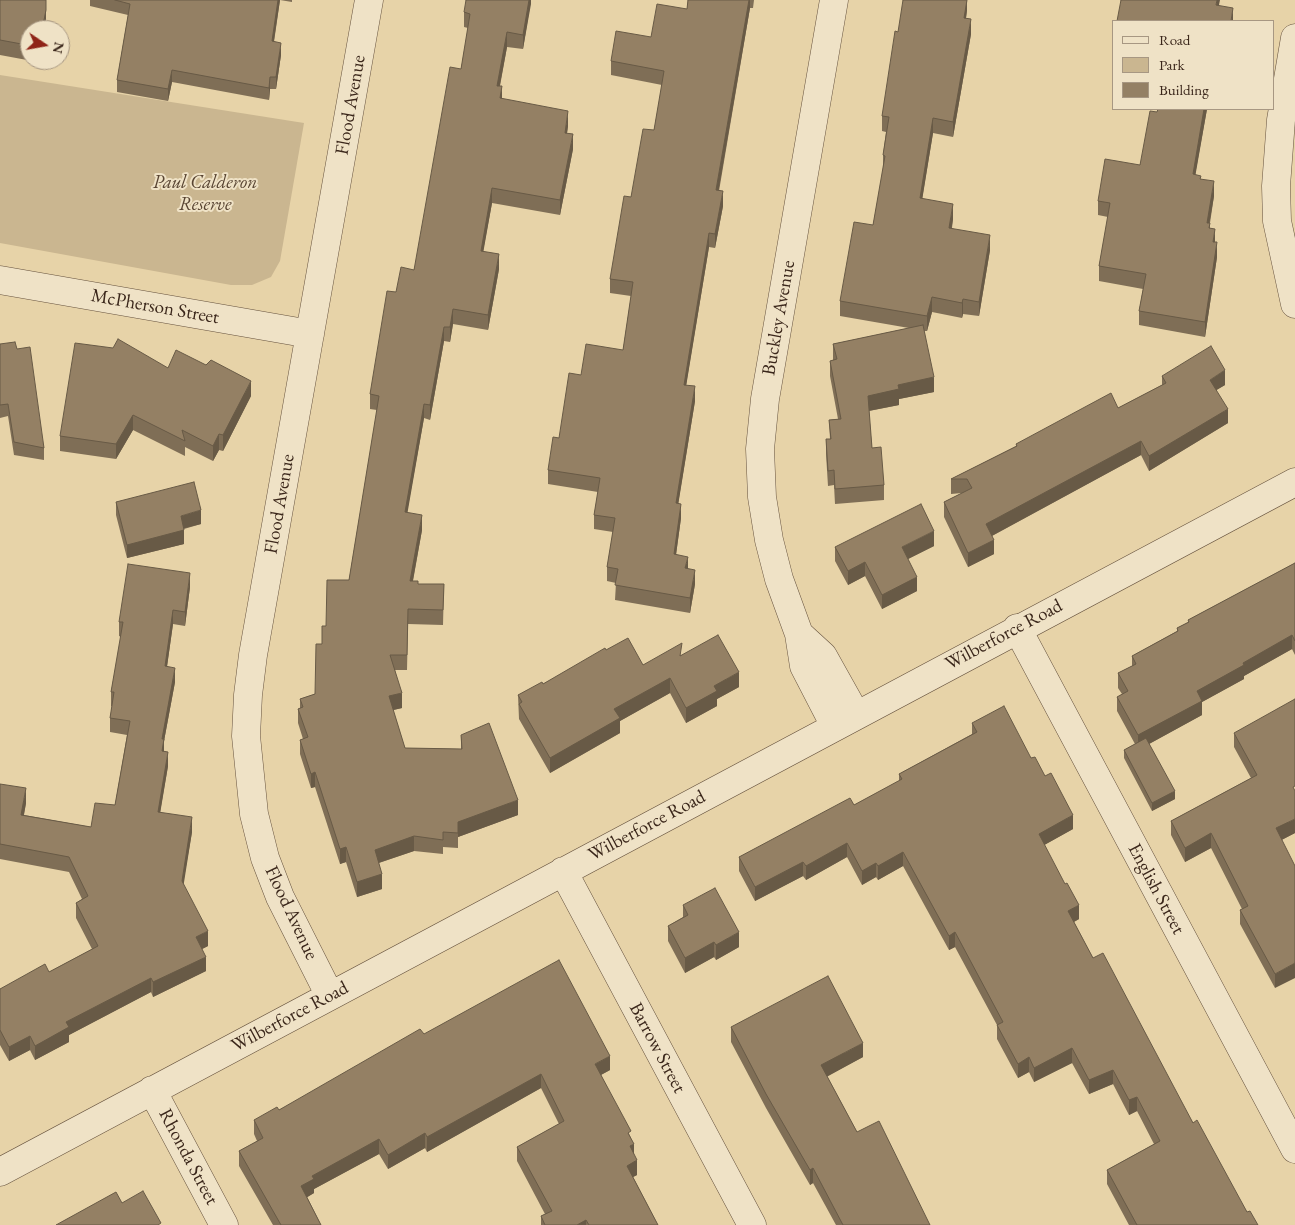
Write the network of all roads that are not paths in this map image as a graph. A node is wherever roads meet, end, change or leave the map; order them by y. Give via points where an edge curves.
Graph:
1 (369, 0) edge
2 (834, 0) edge
3 (1295, 38) edge
4 (0, 280) edge
5 (1295, 304) edge
6 (310, 334) junction
7 (1295, 482) edge
8 (1017, 628) junction
9 (846, 721) junction
10 (562, 871) junction
11 (330, 996) junction
12 (152, 1090) junction
13 (1295, 1149) edge
14 (0, 1172) edge
15 (224, 1225) edge
16 (752, 1225) edge

1 - 6 street, Flood Avenue
2 - 9 street, Buckley Avenue via 765,399 760,449 762,497 779,579 799,634 823,656
3 - 5 street via 1281,120 1276,186 1277,221
4 - 6 street, McPherson Street
6 - 11 street, Flood Avenue via 253,655 246,736 254,814 265,858 280,897
7 - 8 street, Wilberforce Road
8 - 9 street, Wilberforce Road
8 - 13 street, English Street
9 - 10 street, Wilberforce Road
10 - 11 street, Wilberforce Road
10 - 16 street, Barrow Street
11 - 12 street, Wilberforce Road
12 - 14 street, Wilberforce Road
12 - 15 street, Rhonda Street

